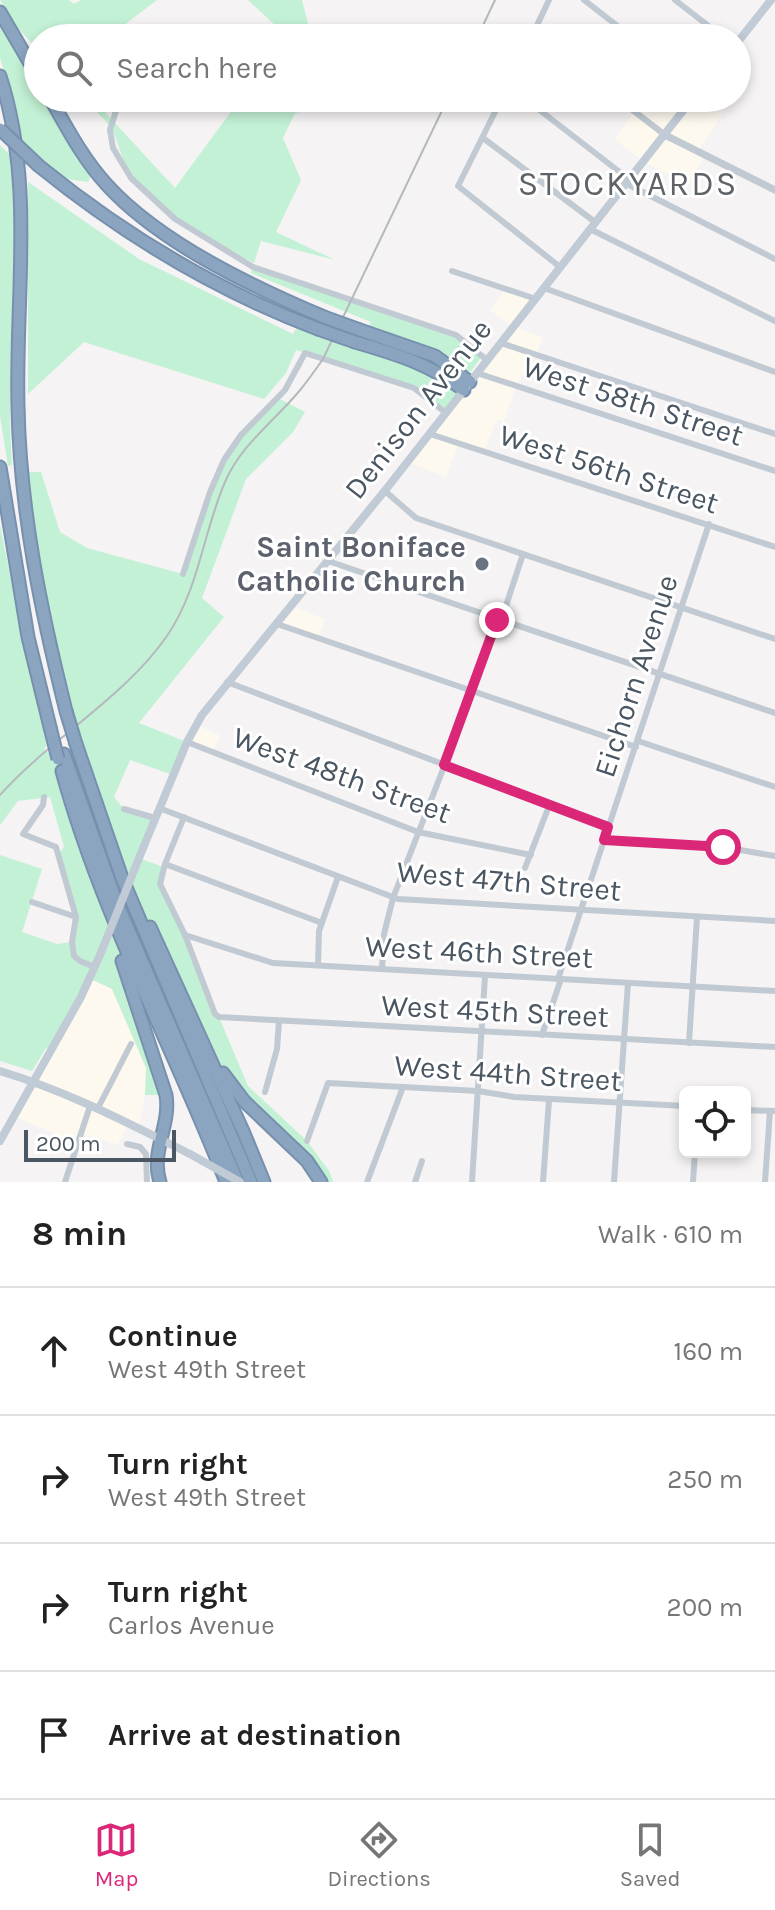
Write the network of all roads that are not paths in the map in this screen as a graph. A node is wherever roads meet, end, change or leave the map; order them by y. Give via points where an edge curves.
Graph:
1 (549, 0) edge
2 (584, 0) edge
3 (675, 0) edge
4 (772, 3) edge
5 (0, 12) edge
6 (537, 24) edge
7 (615, 24) edge
8 (706, 24) edge
9 (751, 27) edge
10 (24, 53) edge
11 (0, 76) edge
12 (59, 112) edge
13 (116, 112) edge
14 (495, 112) edge
15 (541, 112) edge
16 (635, 112) edge
17 (682, 112) edge
18 (0, 129) edge
19 (665, 135) junction
20 (483, 138) junction
21 (628, 182) junction
22 (775, 190) edge
23 (593, 225) junction
24 (775, 259) edge
25 (560, 267) junction
26 (452, 271) dead end
27 (544, 288) junction
28 (536, 299) junction
29 (775, 321) edge
30 (357, 336) junction
31 (501, 343) junction
32 (487, 360) junction
33 (775, 372) edge
34 (471, 382) junction
35 (446, 413) junction
36 (430, 434) junction
37 (775, 434) edge
38 (0, 467) edge
39 (775, 471) edge
40 (385, 491) junction
41 (709, 524) junction
42 (775, 547) edge
43 (523, 554) junction
44 (328, 561) junction
45 (183, 574) dead end
46 (682, 608) junction
47 (499, 620) junction
48 (277, 624) junction
49 (775, 639) edge
50 (660, 675) junction
51 (227, 682) junction
52 (473, 692) junction
53 (775, 713) edge
54 (187, 742) junction
55 (637, 744) junction
56 (61, 756) junction
57 (444, 765) junction
58 (775, 787) edge
59 (44, 797) dead end
60 (93, 799) junction
61 (549, 806) junction
62 (159, 808) junction
63 (124, 809) dead end
64 (184, 817) junction
65 (155, 818) junction
66 (608, 827) junction
67 (418, 832) junction
68 (604, 840) junction
69 (531, 855) junction
70 (775, 856) edge
71 (165, 864) junction
72 (525, 868) dead end
73 (338, 877) junction
74 (393, 898) junction
75 (32, 902) dead end
76 (105, 903) junction
77 (581, 911) junction
78 (76, 917) junction
79 (697, 917) junction
80 (775, 921) edge
81 (322, 923) junction
82 (185, 935) junction
83 (318, 965) junction
84 (95, 967) junction
85 (382, 969) junction
86 (485, 976) junction
87 (560, 979) junction
88 (628, 983) junction
89 (692, 986) junction
90 (775, 991) edge
91 (183, 998) junction
92 (279, 1021) junction
93 (481, 1032) junction
94 (542, 1035) junction
95 (624, 1039) junction
96 (689, 1043) junction
97 (131, 1044) dead end
98 (775, 1047) edge
99 (0, 1071) edge
100 (35, 1082) junction
101 (403, 1087) junction
102 (478, 1091) junction
103 (265, 1092) dead end
104 (549, 1100) junction
105 (619, 1103) junction
106 (679, 1106) edge
107 (94, 1107) junction
108 (751, 1110) edge
109 (773, 1111) edge
110 (1, 1137) edge
111 (160, 1139) junction
112 (307, 1141) dead end
113 (127, 1144) dead end
114 (695, 1158) edge
115 (422, 1161) dead end
116 (65, 1182) edge
117 (147, 1182) edge
118 (160, 1182) edge
119 (226, 1182) edge
120 (239, 1182) edge
121 (251, 1182) edge
122 (264, 1182) edge
123 (321, 1182) edge
124 (367, 1182) edge
125 (415, 1182) edge
126 (472, 1182) edge
127 (543, 1182) edge
128 (614, 1182) edge
129 (693, 1182) edge
130 (765, 1182) edge

1 - 6 street
2 - 7 street
3 - 8 street
4 - 9 main road
5 - 10 highway
11 - 60 highway, bridge via 20,180 18,405 23,496 66,711
12 - 30 highway, bridge via 96,173 132,209 232,274
13 - 32 street, West 58th Street via 110,130 113,148 131,178 175,219 253,267 456,335
14 - 20 street
15 - 21 street
16 - 19 street
17 - 19 main road, Denison Avenue
18 - 30 highway, bridge via 100,213 172,261 318,329
19 - 21 main road, Denison Avenue
19 - 22 street
20 - 23 street
20 - 25 street via 458,186
21 - 23 main road, Denison Avenue
21 - 24 street
23 - 25 main road, Denison Avenue
23 - 29 street
25 - 27 main road, Denison Avenue
26 - 28 street
27 - 28 main road, Denison Avenue
27 - 33 street
28 - 31 main road, Denison Avenue
30 - 34 highway
31 - 32 main road, Denison Avenue
31 - 37 street
32 - 34 main road, Denison Avenue
34 - 35 main road, Denison Avenue
34 - 39 street, West 58th Street
35 - 36 main road, Denison Avenue
35 - 45 street via 414,388 305,353 285,390 224,460
36 - 40 main road, Denison Avenue
36 - 41 street, West 56th Street
38 - 56 highway, bridge via 28,637
40 - 43 street via 416,518
40 - 44 main road, Denison Avenue
41 - 42 street, West 56th Street
41 - 46 street, Eichorn Avenue
43 - 46 street
43 - 47 street
44 - 47 street
44 - 48 main road, Denison Avenue
46 - 49 street
46 - 50 street, Eichorn Avenue
47 - 50 street
47 - 52 street
48 - 51 main road, Denison Avenue
48 - 52 street
50 - 53 street
50 - 55 street, Eichorn Avenue
51 - 54 main road, Denison Avenue
51 - 57 street
52 - 55 street
52 - 57 street
54 - 62 main road, Denison Avenue
54 - 67 street, West 48th Street
55 - 58 street
55 - 66 street, Eichorn Avenue
56 - 76 highway via 84,847
56 - 120 highway via 117,903
57 - 61 street
57 - 67 street
59 - 78 street via 23,834 56,847
60 - 91 highway
60 - 121 highway
61 - 66 street
61 - 69 street
62 - 64 street, West 47th Street
62 - 65 main road, Denison Avenue
63 - 65 street
64 - 71 street
64 - 73 street, West 47th Street
65 - 84 main road, Denison Avenue, bridge
66 - 68 street, Eichorn Avenue
67 - 69 street, West 48th Street
67 - 74 street
68 - 70 street via 723,847
68 - 77 street, Eichorn Avenue
69 - 72 street
71 - 81 street
71 - 82 street via 161,889
73 - 74 street, West 47th Street
73 - 81 street
74 - 77 street, West 47th Street
74 - 85 street
75 - 78 street
76 - 111 highway via 166,1095
76 - 119 highway
77 - 79 street, West 47th Street
77 - 87 street, Eichorn Avenue
78 - 84 street via 74,956
79 - 80 street, West 47th Street
79 - 89 street
81 - 83 street
82 - 83 street, West 46th Street via 273,963
82 - 92 street, West 45th Street via 215,1014
83 - 85 street, West 46th Street
84 - 100 main road, Denison Avenue
85 - 86 street, West 46th Street
86 - 87 street, West 46th Street
86 - 93 street
87 - 88 street, West 46th Street
87 - 94 street, Eichorn Avenue
88 - 89 street, West 46th Street
88 - 95 street
89 - 90 street, West 46th Street
89 - 96 street
91 - 122 highway
91 - 123 highway via 235,1091
92 - 93 street, West 45th Street
92 - 103 street
93 - 94 street, West 45th Street
93 - 102 street
94 - 95 street, West 45th Street
95 - 96 street, West 45th Street
95 - 105 street
96 - 98 street, West 45th Street
97 - 107 street
99 - 100 main road
100 - 107 main road
100 - 110 main road, Denison Avenue
101 - 102 street, West 44th Street
101 - 112 street, West 44th Street via 328,1083
101 - 124 street
102 - 104 street, West 44th Street
102 - 126 street
104 - 105 street, West 44th Street
104 - 127 street
105 - 106 street, West 44th Street
105 - 128 street
107 - 111 main road
107 - 116 street
108 - 109 street
109 - 130 street
111 - 118 highway
111 - 120 main road, bridge
113 - 117 street via 146,1154
114 - 129 street
115 - 125 street

